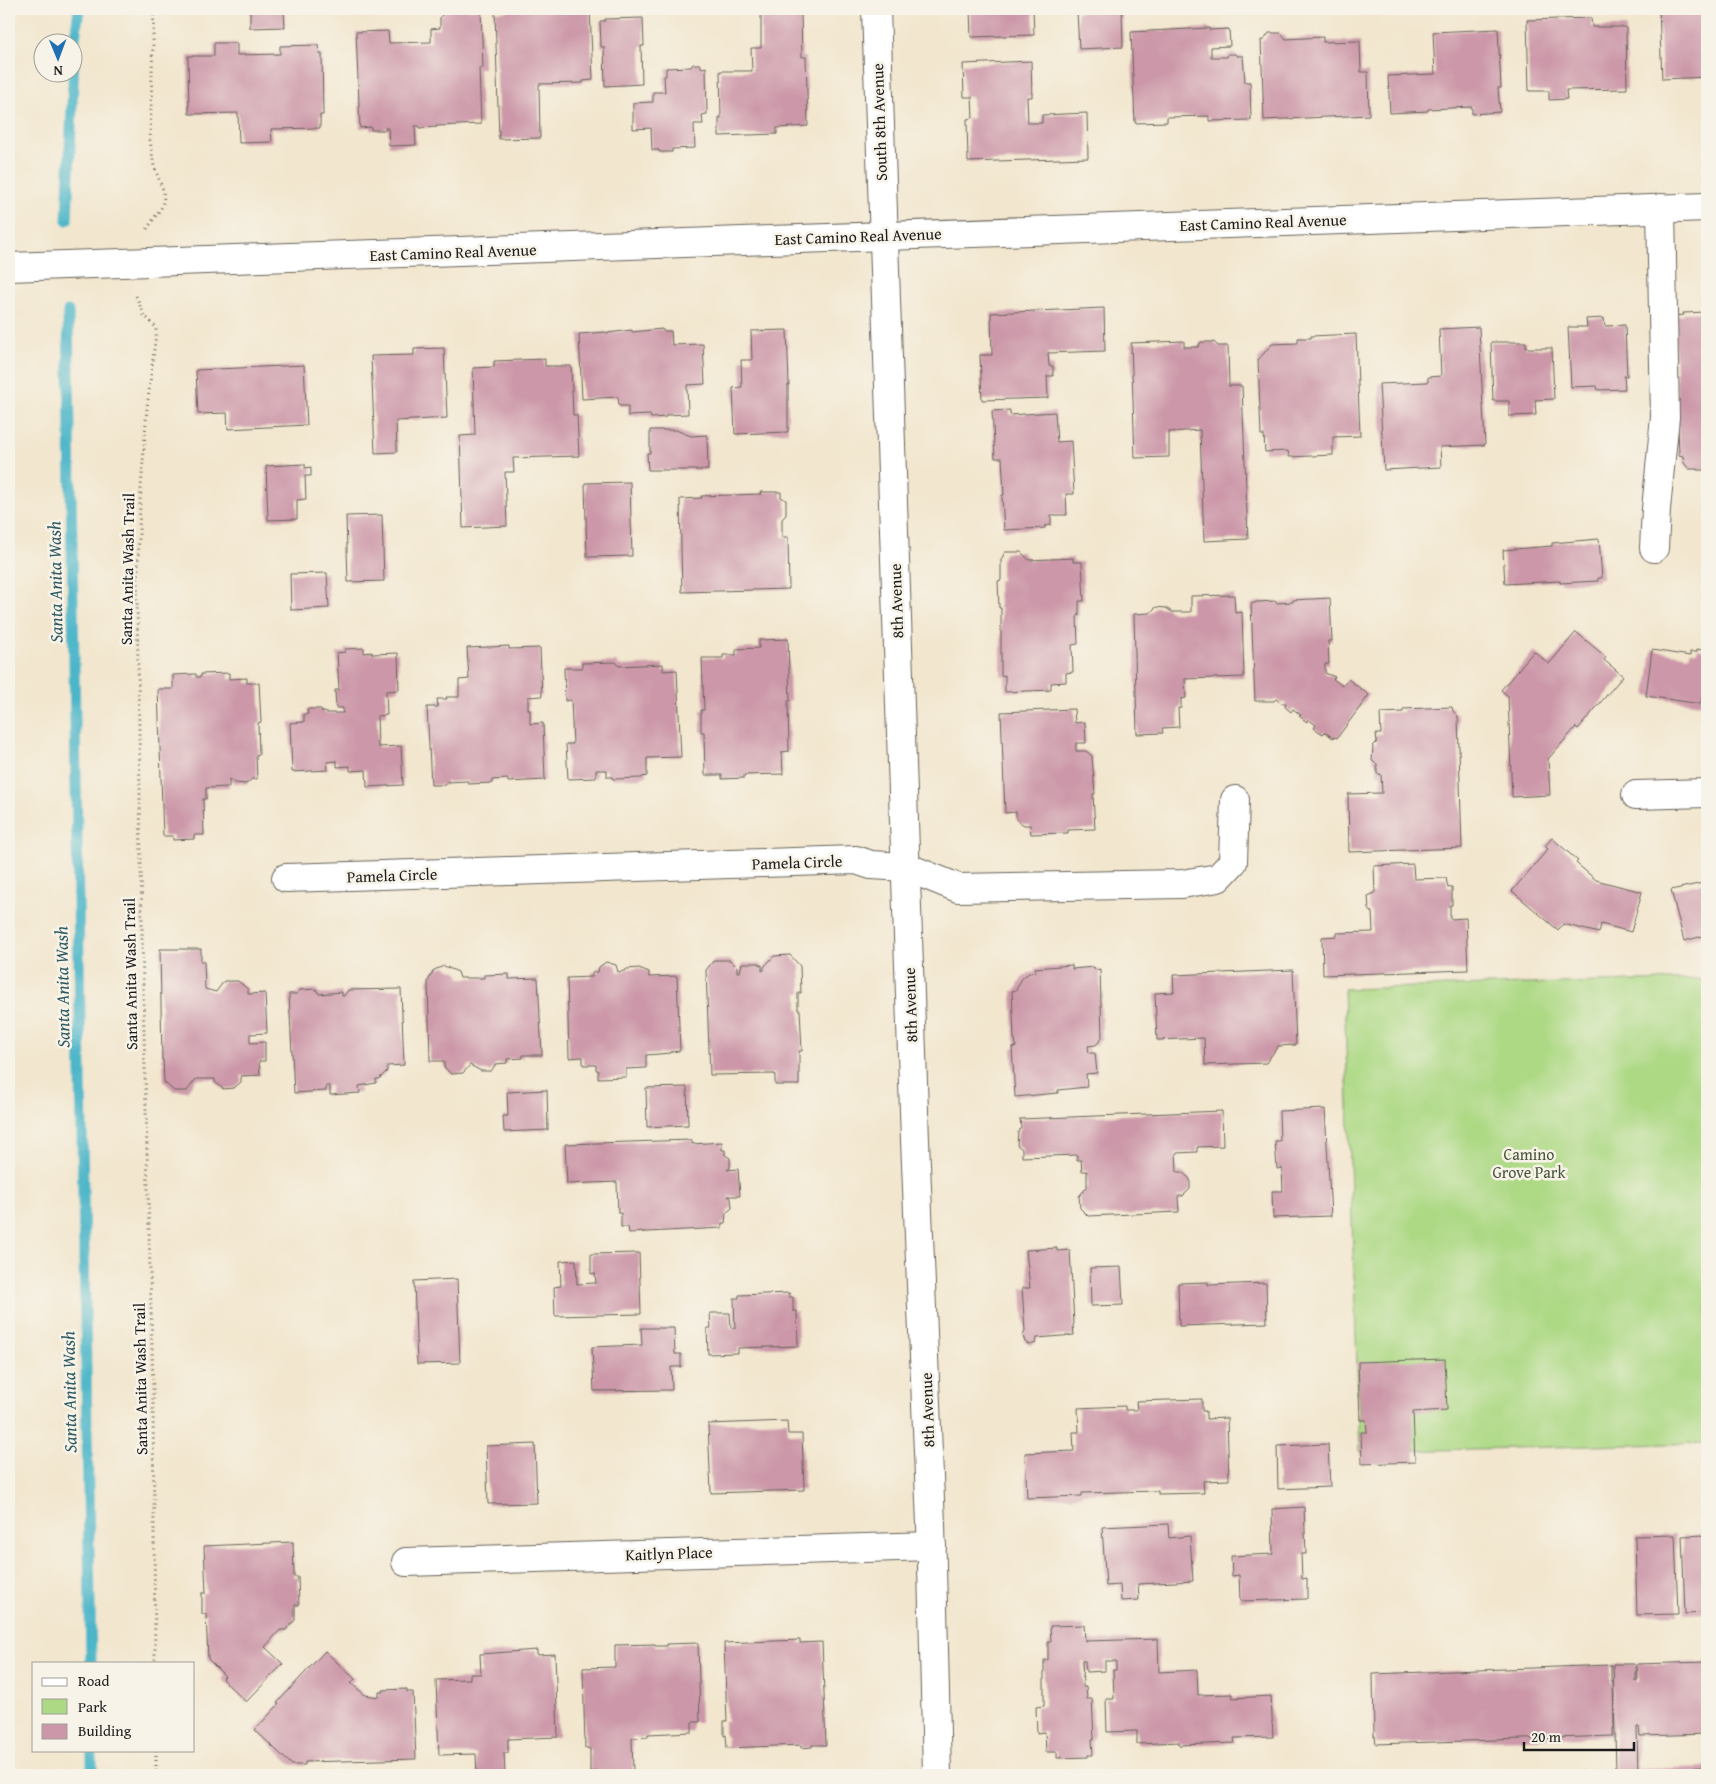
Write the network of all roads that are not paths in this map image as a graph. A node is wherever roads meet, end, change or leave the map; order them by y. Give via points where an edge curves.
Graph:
1 (876, 9) edge
2 (1707, 206) edge
3 (1661, 208) junction
4 (883, 236) junction
5 (9, 267) edge
6 (1654, 548) dead end
7 (1707, 793) edge
8 (1636, 795) dead end
9 (1236, 800) dead end
10 (906, 867) junction
11 (286, 878) dead end
12 (932, 1546) junction
13 (406, 1562) dead end
14 (937, 1775) edge

1 - 4 street, South 8th Avenue
2 - 3 street, East Camino Real Avenue
3 - 4 street, East Camino Real Avenue
3 - 6 street via 1665,417
4 - 5 street, East Camino Real Avenue
4 - 10 street, 8th Avenue
7 - 8 street
9 - 10 street, Pamela Circle via 1234,862 1218,878 1182,884 958,888
10 - 11 street, Pamela Circle via 871,865 856,860
10 - 12 street, 8th Avenue
12 - 13 street, Kaitlyn Place
12 - 14 street, 8th Avenue

